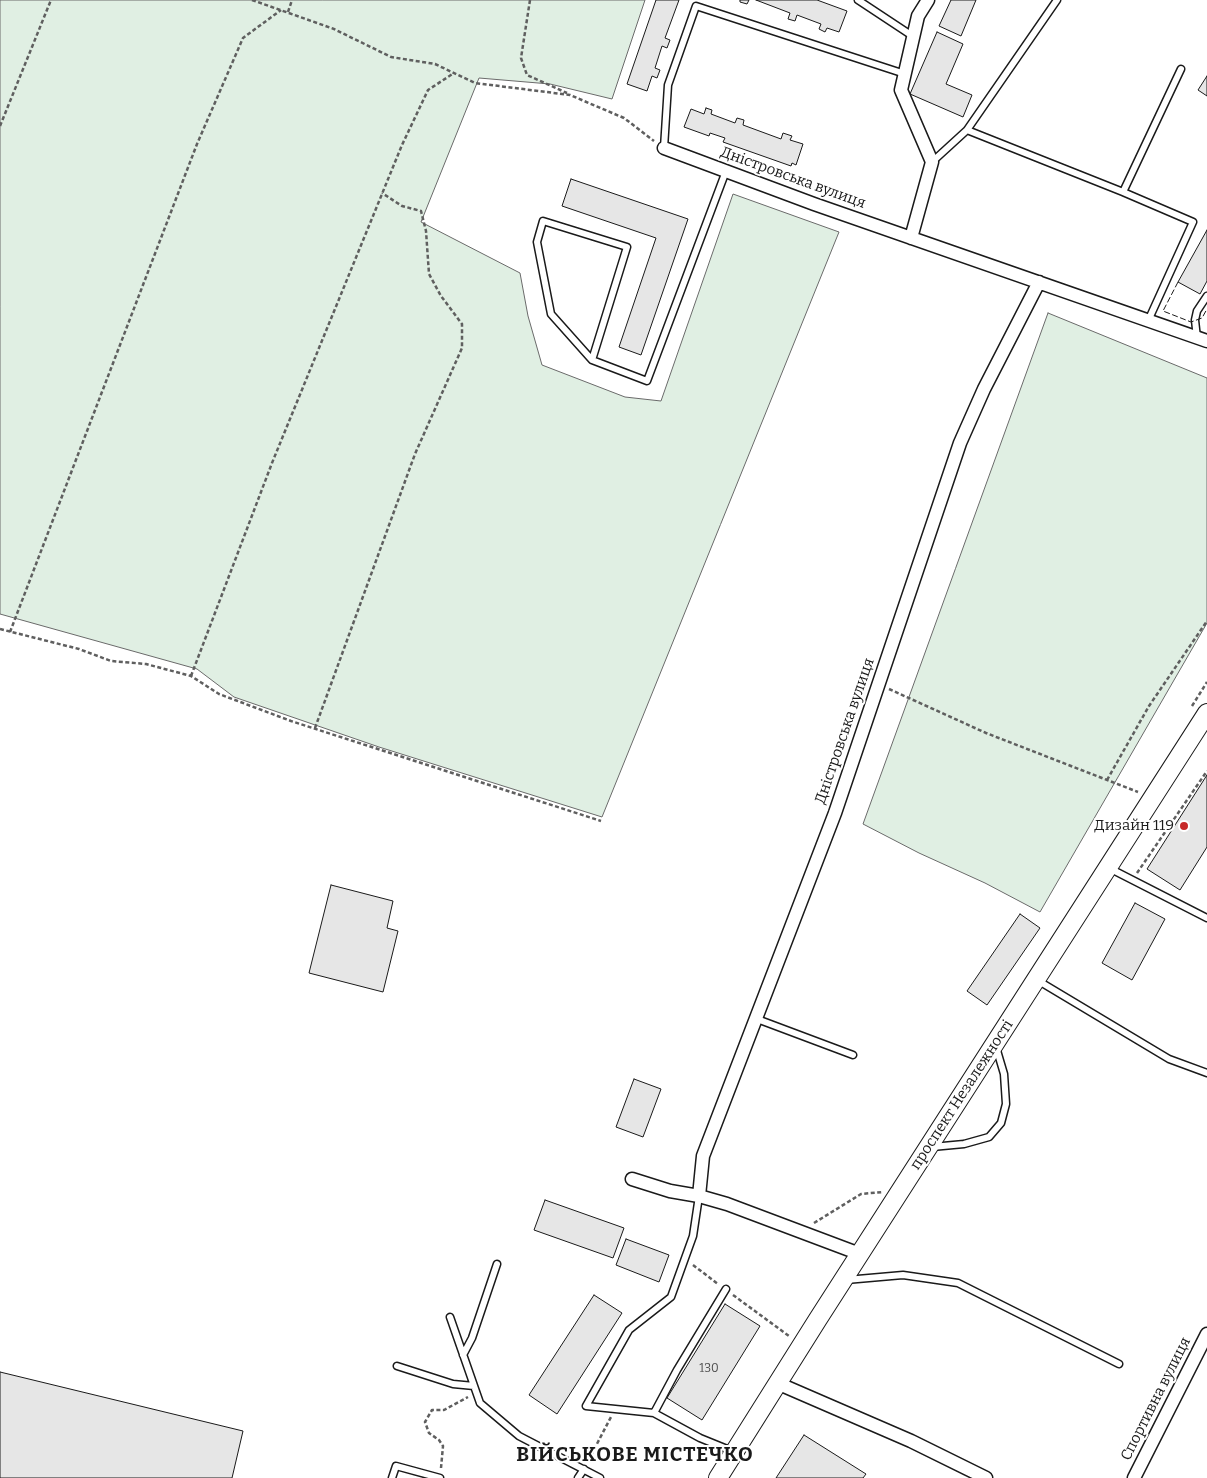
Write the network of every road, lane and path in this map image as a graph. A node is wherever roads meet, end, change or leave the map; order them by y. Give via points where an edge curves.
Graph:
1 (51, 0) edge
2 (252, 0) edge
3 (292, 0) edge
4 (530, 0) edge
5 (858, 0) edge
6 (928, 0) edge
7 (1057, 0) edge
8 (280, 10) junction
9 (288, 12) junction
10 (914, 37) junction
11 (1181, 69) dead end
12 (454, 73) junction
13 (905, 74) junction
14 (570, 95) junction
15 (0, 126) edge
16 (967, 130) junction
17 (664, 148) junction
18 (932, 162) junction
19 (726, 171) junction
20 (1123, 192) junction
21 (382, 193) junction
22 (911, 238) junction
23 (1039, 282) junction
24 (1207, 296) edge
25 (1148, 321) junction
26 (1202, 339) edge
27 (592, 360) junction
28 (1207, 621) edge
29 (0, 629) edge
30 (10, 632) junction
31 (191, 676) junction
32 (878, 684) junction
33 (1207, 713) edge
34 (315, 729) junction
35 (1207, 771) edge
36 (1107, 780) junction
37 (1143, 794) dead end
38 (601, 821) dead end
39 (1108, 868) junction
40 (1133, 880) junction
41 (1207, 918) edge
42 (1036, 979) junction
43 (757, 1019) junction
44 (995, 1043) junction
45 (853, 1055) dead end
46 (1207, 1073) edge
47 (928, 1147) junction
48 (632, 1179) dead end
49 (884, 1192) dead end
50 (699, 1196) junction
51 (800, 1231) junction
52 (860, 1254) junction
53 (686, 1260) junction
54 (497, 1264) dead end
55 (843, 1280) junction
56 (726, 1289) junction
57 (450, 1317) dead end
58 (1207, 1334) edge
59 (790, 1336) dead end
60 (463, 1355) junction
61 (1119, 1364) dead end
62 (397, 1366) dead end
63 (777, 1383) junction
64 (475, 1389) junction
65 (615, 1409) junction
66 (654, 1413) junction
67 (733, 1452) junction
68 (584, 1469) junction
69 (441, 1475) edge
70 (392, 1478) edge
71 (578, 1478) edge
72 (600, 1478) edge
73 (718, 1478) edge
74 (986, 1478) edge
75 (1134, 1478) edge

1 - 15 path
2 - 8 path
3 - 9 path
4 - 14 path via 521,58 527,75
5 - 10 lane
6 - 10 street via 918,16
7 - 16 lane
8 - 9 path
8 - 30 path via 243,38 239,47 197,144
9 - 12 path via 334,29 391,57 435,64
10 - 13 street
11 - 20 lane
12 - 14 path via 475,83
12 - 21 path via 428,90
13 - 17 lane via 696,6 668,86
13 - 18 street via 901,90
14 - 17 path via 624,118
16 - 18 lane
16 - 20 lane
17 - 19 street, Дністровська вулиця
18 - 22 street
19 - 22 street, Дністровська вулиця
19 - 27 lane via 647,381
20 - 25 lane via 1194,222
21 - 31 path via 272,463
21 - 34 path via 402,206 421,210 429,274 462,324 462,348 416,454
22 - 23 street, Дністровська вулиця
23 - 25 street, Дністровська вулиця
23 - 32 street, Дністровська вулиця via 960,443
24 - 26 lane via 1197,311 1196,320
25 - 26 street, Дністровська вулиця
27 - 27 lane via 551,314 537,242 543,221 627,247
28 - 36 path via 1149,706
29 - 30 path
30 - 31 path via 79,649 111,662 146,664
31 - 34 path via 219,694
32 - 36 path via 986,733
32 - 43 street, Дністровська вулиця via 835,812
33 - 39 main road, проспект Незалежності
34 - 38 path
35 - 40 path
36 - 37 path
39 - 40 lane
39 - 42 main road, проспект Незалежності
40 - 41 lane
42 - 44 main road, проспект Незалежності
42 - 46 lane via 1169,1059
43 - 45 lane
43 - 50 street, Дністровська вулиця via 703,1156
44 - 47 main road, проспект Незалежності
44 - 47 lane via 1004,1074 1006,1104 1001,1123 990,1138
47 - 52 main road, проспект Незалежності
48 - 50 street
49 - 51 path via 861,1194
50 - 51 street
50 - 53 lane
51 - 52 street
52 - 55 main road, проспект Незалежності
53 - 56 path
53 - 65 lane via 671,1297 629,1330 586,1406
54 - 60 lane
55 - 61 lane via 903,1276 958,1284
55 - 63 main road, проспект Незалежності
56 - 59 path
56 - 66 lane via 676,1370
57 - 60 lane
58 - 75 street, Спортивна вулиця
60 - 64 lane
62 - 64 lane
63 - 67 main road, проспект Незалежності
63 - 74 street via 911,1441
64 - 68 lane via 480,1403 519,1436
64 - 69 path via 444,1410 432,1410 424,1422 429,1433 443,1446
65 - 66 lane
65 - 68 path
66 - 67 lane
67 - 73 main road, проспект Незалежності
68 - 71 lane
68 - 72 lane
69 - 70 lane via 396,1466

